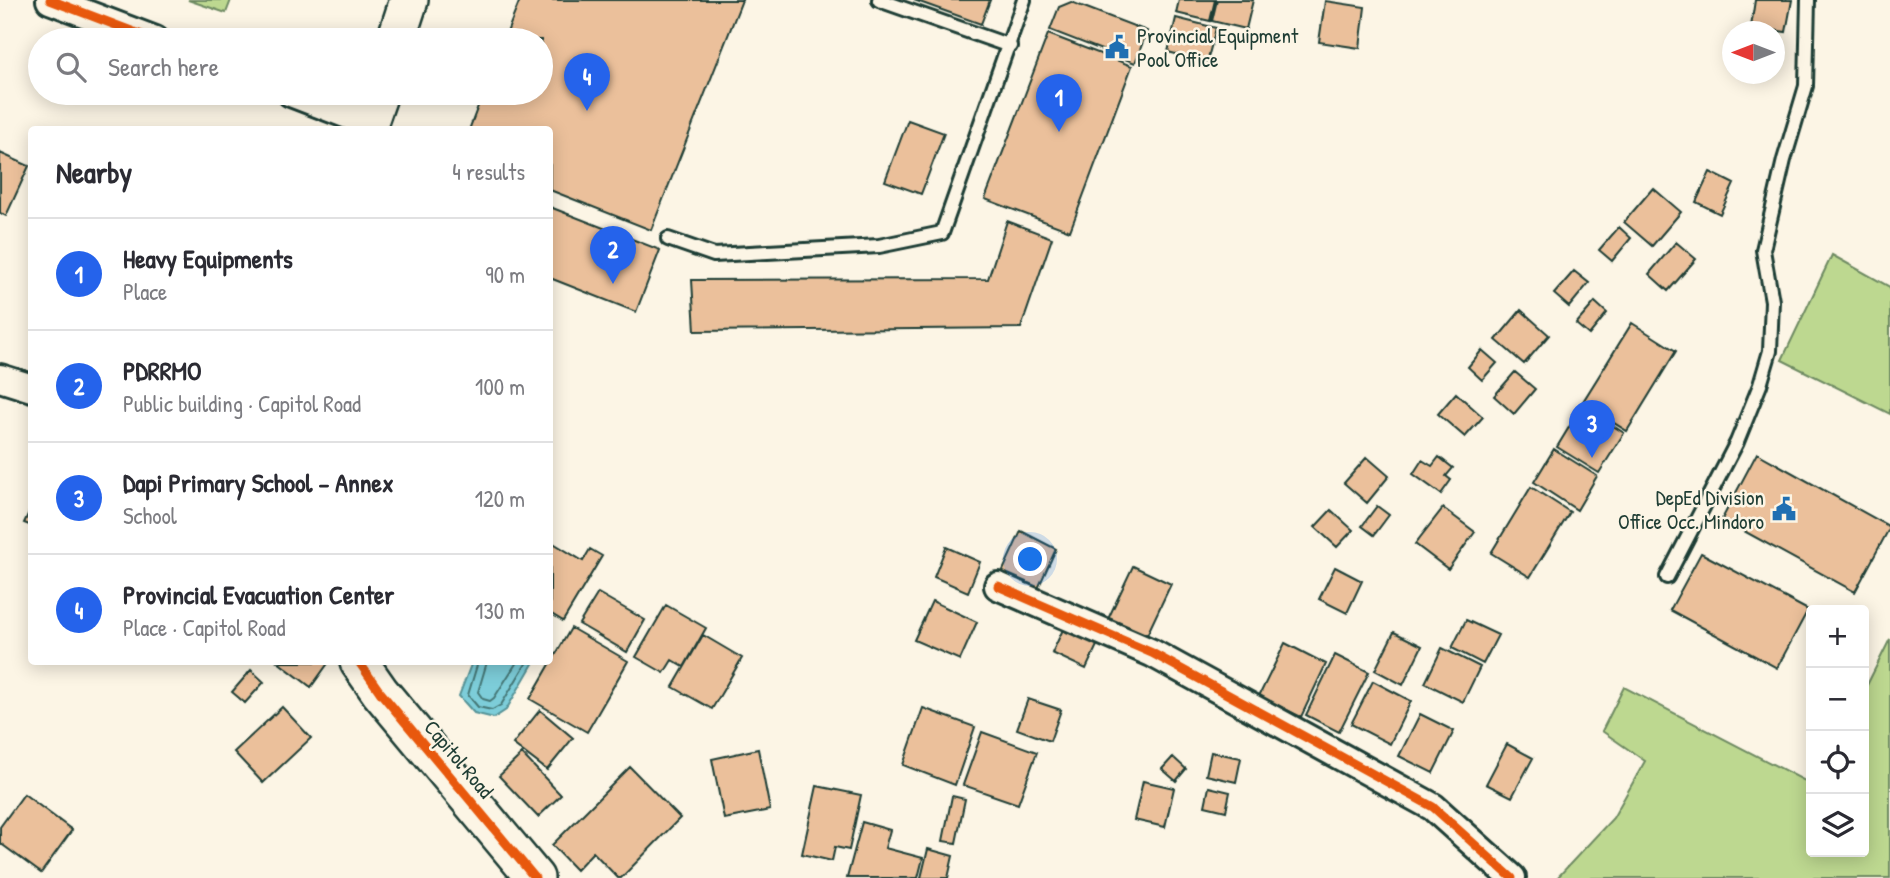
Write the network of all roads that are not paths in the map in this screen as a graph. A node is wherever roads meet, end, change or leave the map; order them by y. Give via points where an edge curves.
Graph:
1 (50, 0) edge
2 (409, 0) edge
3 (879, 0) edge
4 (1024, 0) edge
5 (1808, 0) edge
6 (124, 28) edge
7 (400, 28) edge
8 (1010, 46) junction
9 (335, 105) edge
10 (371, 115) edge
11 (668, 239) dead end
12 (0, 378) edge
13 (28, 387) edge
14 (1667, 577) dead end
15 (998, 586) dead end
16 (361, 665) edge
17 (535, 878) edge
18 (1512, 878) edge

1 - 6 street
2 - 7 street
3 - 8 lane
4 - 8 lane
5 - 14 lane via 1806,86 1763,250 1772,301 1770,351 1737,442
8 - 11 lane via 942,233 879,246 713,255
9 - 10 street
12 - 13 street
15 - 18 street via 1152,653 1433,807
16 - 17 street, Capitol Road

